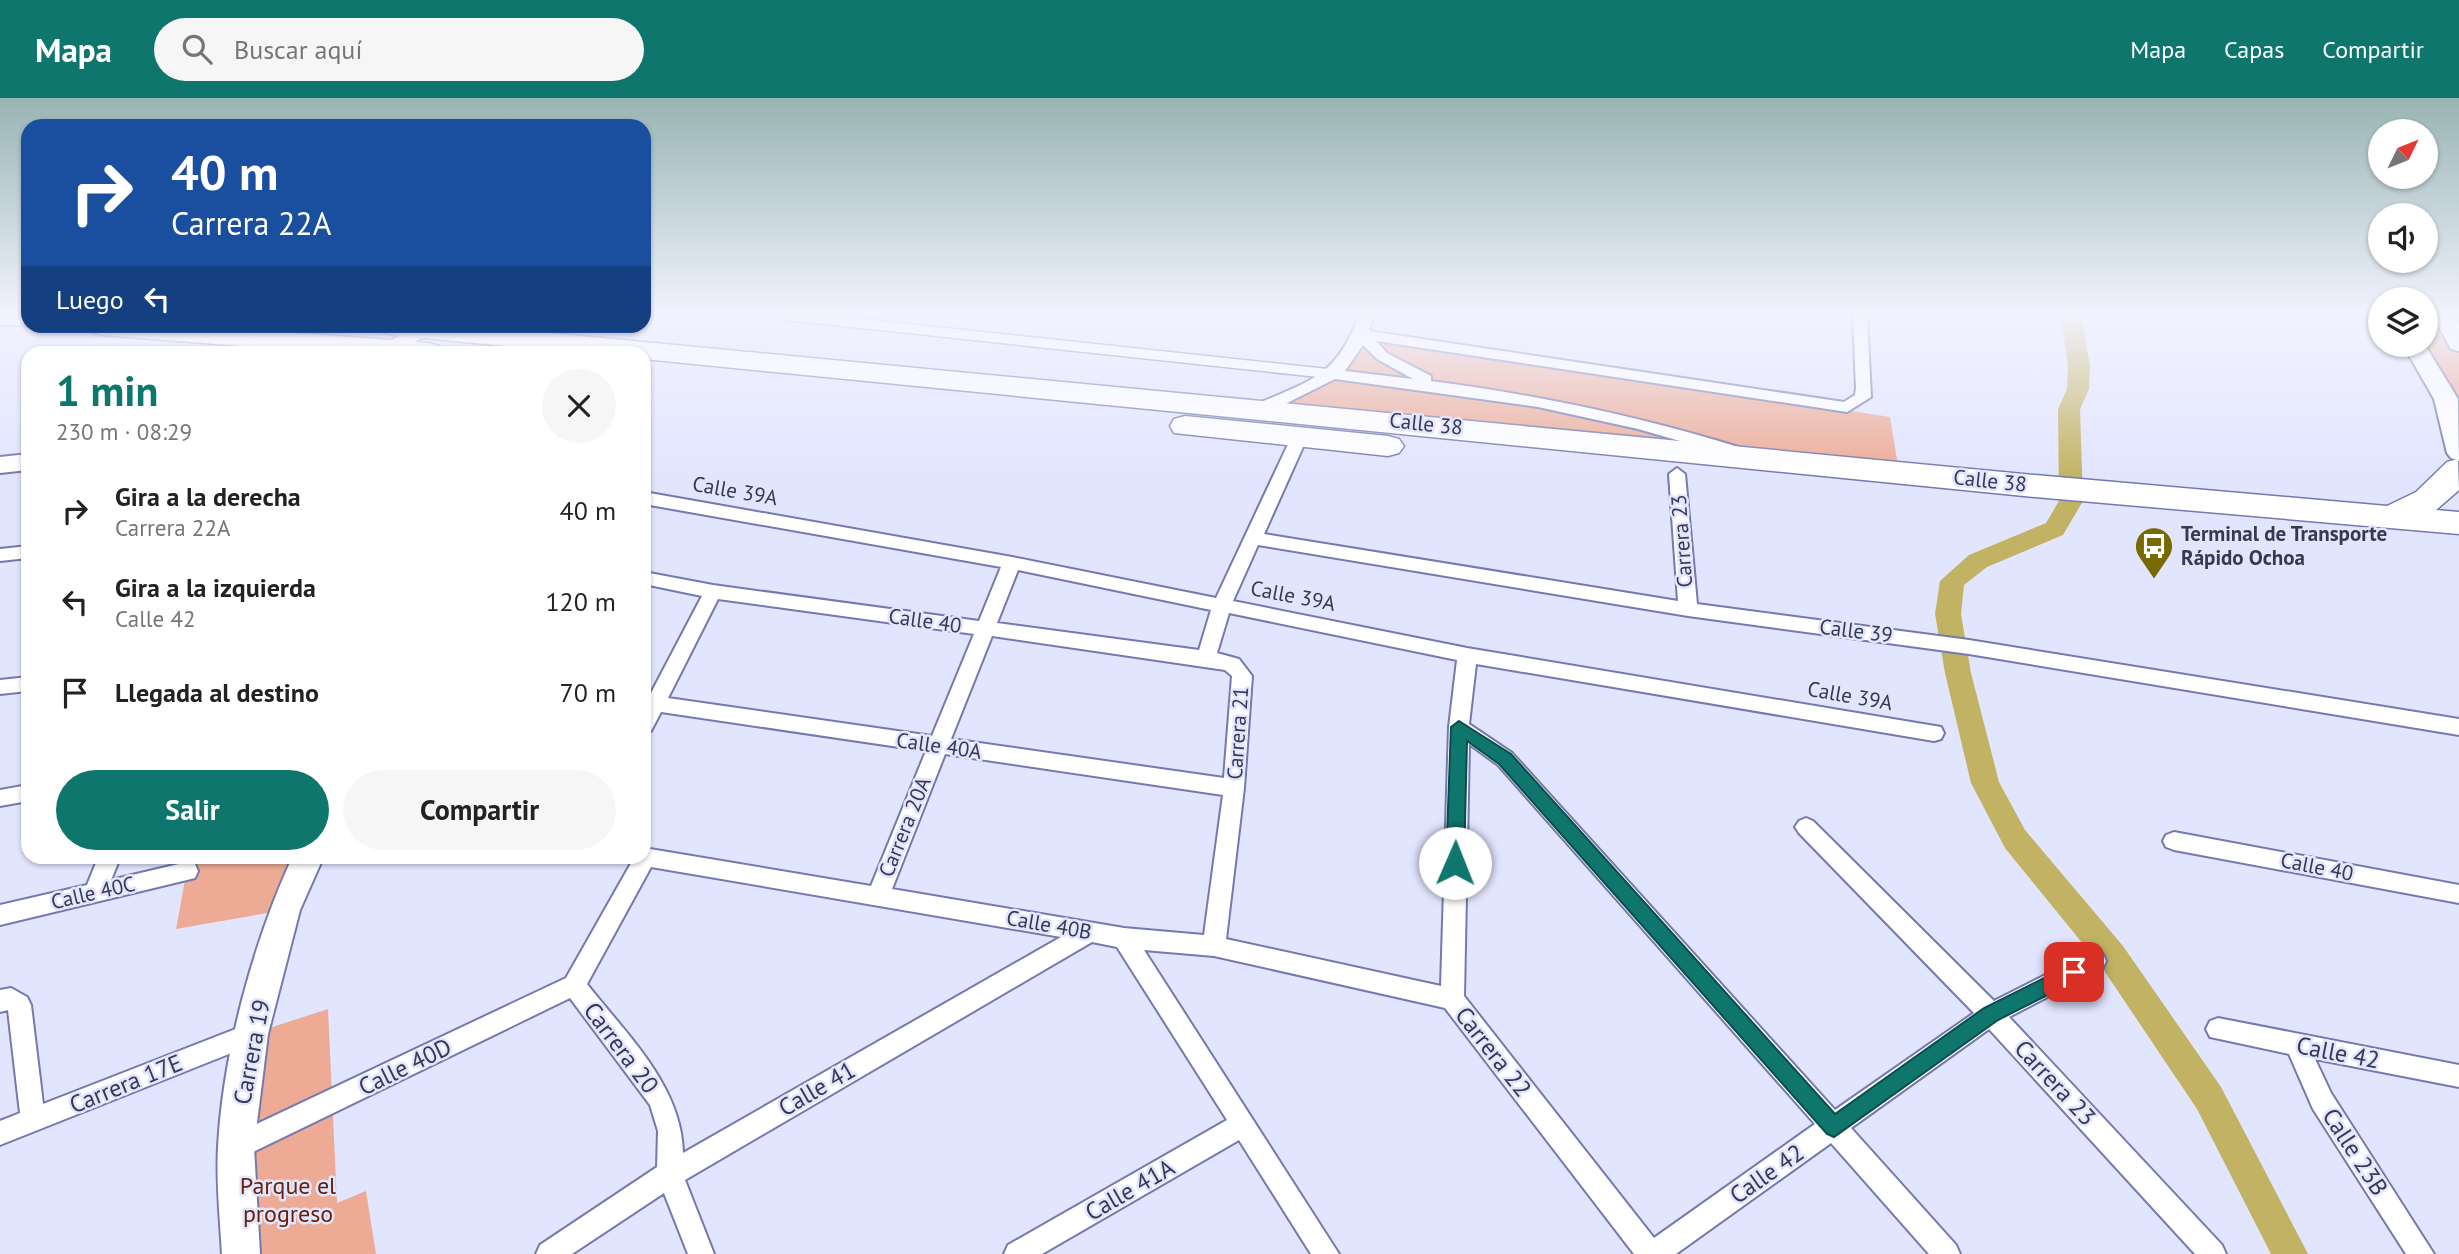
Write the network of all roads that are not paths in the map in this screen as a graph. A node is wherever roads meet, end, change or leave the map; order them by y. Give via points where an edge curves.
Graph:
1 (769, 369) edge
2 (1286, 369) edge
3 (1338, 369) edge
4 (1403, 369) edge
5 (1590, 369) edge
6 (1863, 369) edge
7 (2428, 369) edge
8 (651, 374) edge
9 (1333, 374) junction
10 (1440, 386) junction
11 (1264, 408) junction
12 (1299, 438) junction
13 (1746, 456) junction
14 (21, 463) edge
15 (2459, 464) edge
16 (0, 465) edge
17 (1677, 474) junction
18 (2041, 498) junction
19 (651, 499) edge
20 (2098, 503) junction
21 (2385, 517) junction
22 (2459, 523) edge
23 (1252, 538) junction
24 (2459, 548) edge
25 (21, 553) edge
26 (0, 555) edge
27 (1012, 563) junction
28 (651, 579) edge
29 (713, 592) junction
30 (1222, 605) junction
31 (1688, 609) junction
32 (988, 630) junction
33 (1467, 655) junction
34 (1206, 658) junction
35 (21, 685) edge
36 (0, 687) edge
37 (651, 701) edge
38 (651, 703) edge
39 (1459, 727) junction
40 (2459, 727) edge
41 (1934, 733) dead end
42 (937, 746) junction
43 (1234, 788) junction
44 (21, 794) edge
45 (0, 798) edge
46 (1806, 827) dead end
47 (2174, 841) dead end
48 (651, 858) edge
49 (106, 864) edge
50 (304, 864) edge
51 (641, 864) edge
52 (187, 871) dead end
53 (95, 891) junction
54 (2459, 894) edge
55 (878, 896) junction
56 (0, 915) edge
57 (1090, 932) junction
58 (1124, 938) junction
59 (1214, 946) junction
60 (2095, 961) dead end
61 (574, 985) junction
62 (1451, 999) junction
63 (0, 1001) edge
64 (1991, 1014) junction
65 (2218, 1029) dead end
66 (251, 1034) junction
67 (2297, 1045) junction
68 (2459, 1076) edge
69 (33, 1122) junction
70 (1241, 1125) junction
71 (1834, 1127) junction
72 (0, 1133) edge
73 (236, 1147) junction
74 (670, 1174) junction
75 (1028, 1252) edge
76 (241, 1254) edge
77 (549, 1254) edge
78 (701, 1254) edge
79 (1326, 1254) edge
80 (1652, 1254) edge
81 (1947, 1254) edge
82 (2213, 1254) edge
83 (2421, 1254) edge

1 - 11 highway, Calle 38
2 - 9 lane
3 - 9 street
4 - 10 street
5 - 6 street via 1847,407 1863,397
7 - 15 main road via 2446,399
8 - 12 highway, Calle 38
9 - 10 street
9 - 11 street
10 - 13 street via 1608,416 1682,433
11 - 13 highway, Calle 38
12 - 17 highway, Calle 38
12 - 23 street
13 - 18 highway, Calle 38
14 - 16 main road
15 - 21 highway via 2446,487 2434,496
17 - 18 highway, Calle 38
17 - 31 street, Carrera 23
18 - 20 highway, Calle 38
19 - 27 street, Calle 39A
20 - 21 highway, Calle 38
20 - 24 highway, Calle 38
21 - 22 highway, Calle 38
23 - 30 street
23 - 31 street, Calle 39
25 - 26 street
27 - 30 street, Calle 39A
27 - 32 street, Carrera 20A
28 - 29 street, Calle 40
29 - 32 street, Calle 40
29 - 37 street
30 - 33 street, Calle 39A
30 - 34 street
31 - 40 street, Calle 39 via 1969,646
32 - 34 street, Calle 40
32 - 42 street, Carrera 20A
33 - 39 street, Carrera 22
33 - 41 street, Calle 39A
34 - 43 street, Carrera 21 via 1229,662 1242,676
35 - 36 street
38 - 42 street, Calle 40A
39 - 62 street, Carrera 22
39 - 71 street via 1505,759
42 - 43 street, Calle 40A
42 - 55 street, Carrera 20A
43 - 59 street, Carrera 21
44 - 45 street
46 - 64 street, Carrera 23
47 - 54 street, Calle 40
48 - 55 street, Calle 40B
49 - 53 street
50 - 66 main road, Carrera 19 via 284,910
51 - 61 street, Carrera 20
52 - 53 street, Calle 40C
53 - 56 street, Calle 40C
55 - 57 street, Calle 40B
57 - 58 street, Calle 40B
57 - 74 street, Calle 41
58 - 59 street, Calle 40B
58 - 70 street
59 - 62 street, Calle 40B
60 - 64 street, Calle 42
61 - 73 street, Calle 40D
61 - 74 street, Carrera 20 via 660,1099 670,1131
62 - 80 street, Carrera 22
63 - 69 street via 11,999 19,1005
64 - 71 street, Calle 42
64 - 82 street, Carrera 23
65 - 67 street, Calle 42
66 - 69 street, Carrera 17E
66 - 73 main road, Carrera 19
67 - 68 street, Calle 42
67 - 83 street, Calle 23B via 2322,1101
69 - 72 street, Carrera 17E
70 - 75 street, Calle 41A
70 - 79 street
71 - 80 street, Calle 42
71 - 81 street
73 - 76 main road, Carrera 19
74 - 77 street, Calle 41
74 - 78 street, Carrera 20

